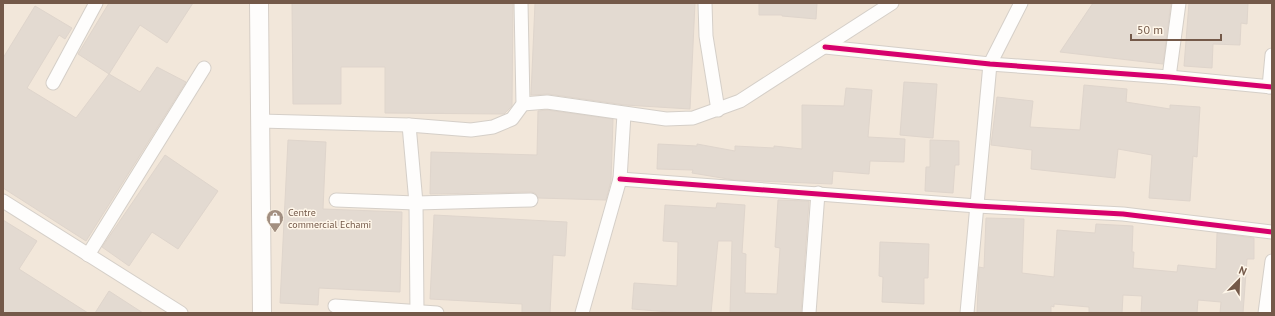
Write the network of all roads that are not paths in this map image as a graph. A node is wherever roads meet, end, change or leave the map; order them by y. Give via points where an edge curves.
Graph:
1 (96, 3) edge
2 (259, 3) edge
3 (521, 3) edge
4 (705, 3) edge
5 (892, 3) edge
6 (1021, 3) edge
7 (1179, 3) edge
8 (825, 47) junction
9 (1272, 55) edge
10 (990, 64) junction
11 (204, 68) dead end
12 (1168, 77) junction
13 (53, 83) dead end
14 (1270, 87) edge
15 (523, 104) junction
16 (718, 110) junction
17 (624, 114) junction
18 (260, 121) junction
19 (409, 124) junction
20 (620, 179) junction
21 (818, 193) junction
22 (336, 200) dead end
23 (531, 200) dead end
24 (3, 201) edge
25 (416, 203) junction
26 (977, 206) junction
27 (1272, 232) edge
28 (88, 255) junction
29 (1272, 261) edge
30 (335, 306) dead end
31 (417, 312) edge
32 (182, 313) edge
33 (262, 313) edge
34 (437, 313) edge
35 (582, 313) edge
36 (809, 313) edge
37 (967, 313) edge
38 (1265, 313) edge

1 - 13 street
2 - 18 street
3 - 15 street
4 - 16 street via 706,36
5 - 8 street
6 - 10 street
7 - 12 street
8 - 10 street
8 - 16 street via 740,101
9 - 14 street
10 - 12 street
10 - 26 street
11 - 28 street
12 - 14 street
15 - 17 street via 547,102
15 - 19 street via 512,119 493,127 471,130
16 - 17 street via 693,118 666,119
17 - 20 street
18 - 19 street
18 - 33 street
19 - 25 street
20 - 21 street
20 - 35 street
21 - 26 street
21 - 36 street
22 - 25 street
23 - 25 street
24 - 28 street
25 - 31 street
26 - 27 street via 1123,214
26 - 37 street
28 - 32 street
29 - 38 street
30 - 31 street
31 - 34 street

